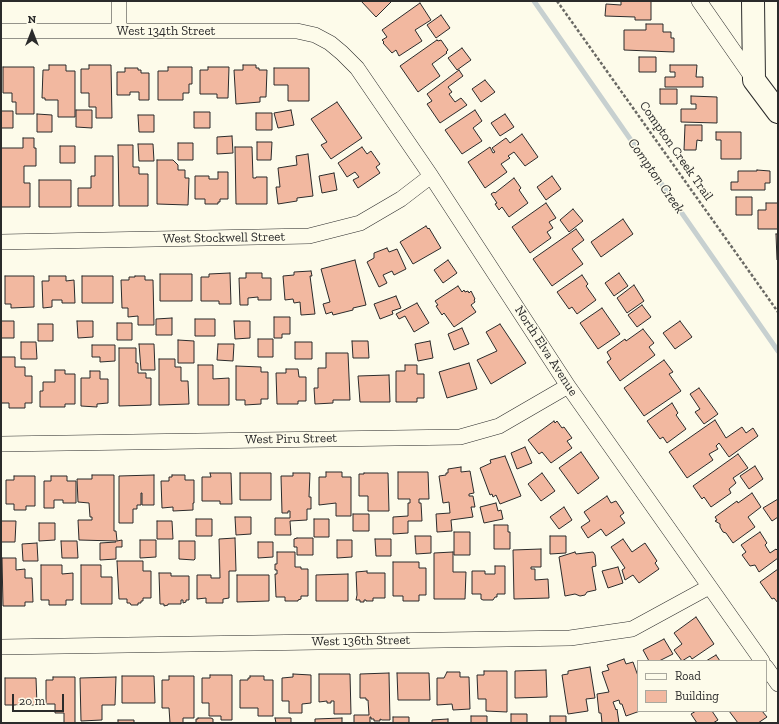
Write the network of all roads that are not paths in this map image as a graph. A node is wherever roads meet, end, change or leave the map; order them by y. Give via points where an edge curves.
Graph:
1 (119, 1) edge
2 (699, 1) edge
3 (753, 1) edge
4 (1, 31) edge
5 (119, 31) junction
6 (330, 43) joint
7 (754, 80) junction
8 (778, 112) edge
9 (431, 176) junction
10 (1, 242) edge
11 (568, 386) junction
12 (1, 444) edge
13 (709, 587) junction
14 (1, 647) edge
15 (761, 660) edge
16 (767, 668) edge
17 (778, 684) edge

1 - 5 street
2 - 7 street
3 - 7 street
4 - 5 street, West 134th Street
5 - 6 street, West 134th Street via 297,31 315,35
6 - 9 street, North Elva Avenue via 356,68
7 - 8 street
9 - 10 street, West Stockwell Street via 401,199 360,223 309,236
9 - 11 street, North Elva Avenue
11 - 12 street, West Piru Street via 499,426 460,437
11 - 13 street, North Elva Avenue
13 - 14 street, West 136th Street via 632,629 570,638
13 - 15 street, North Elva Avenue
16 - 17 street

